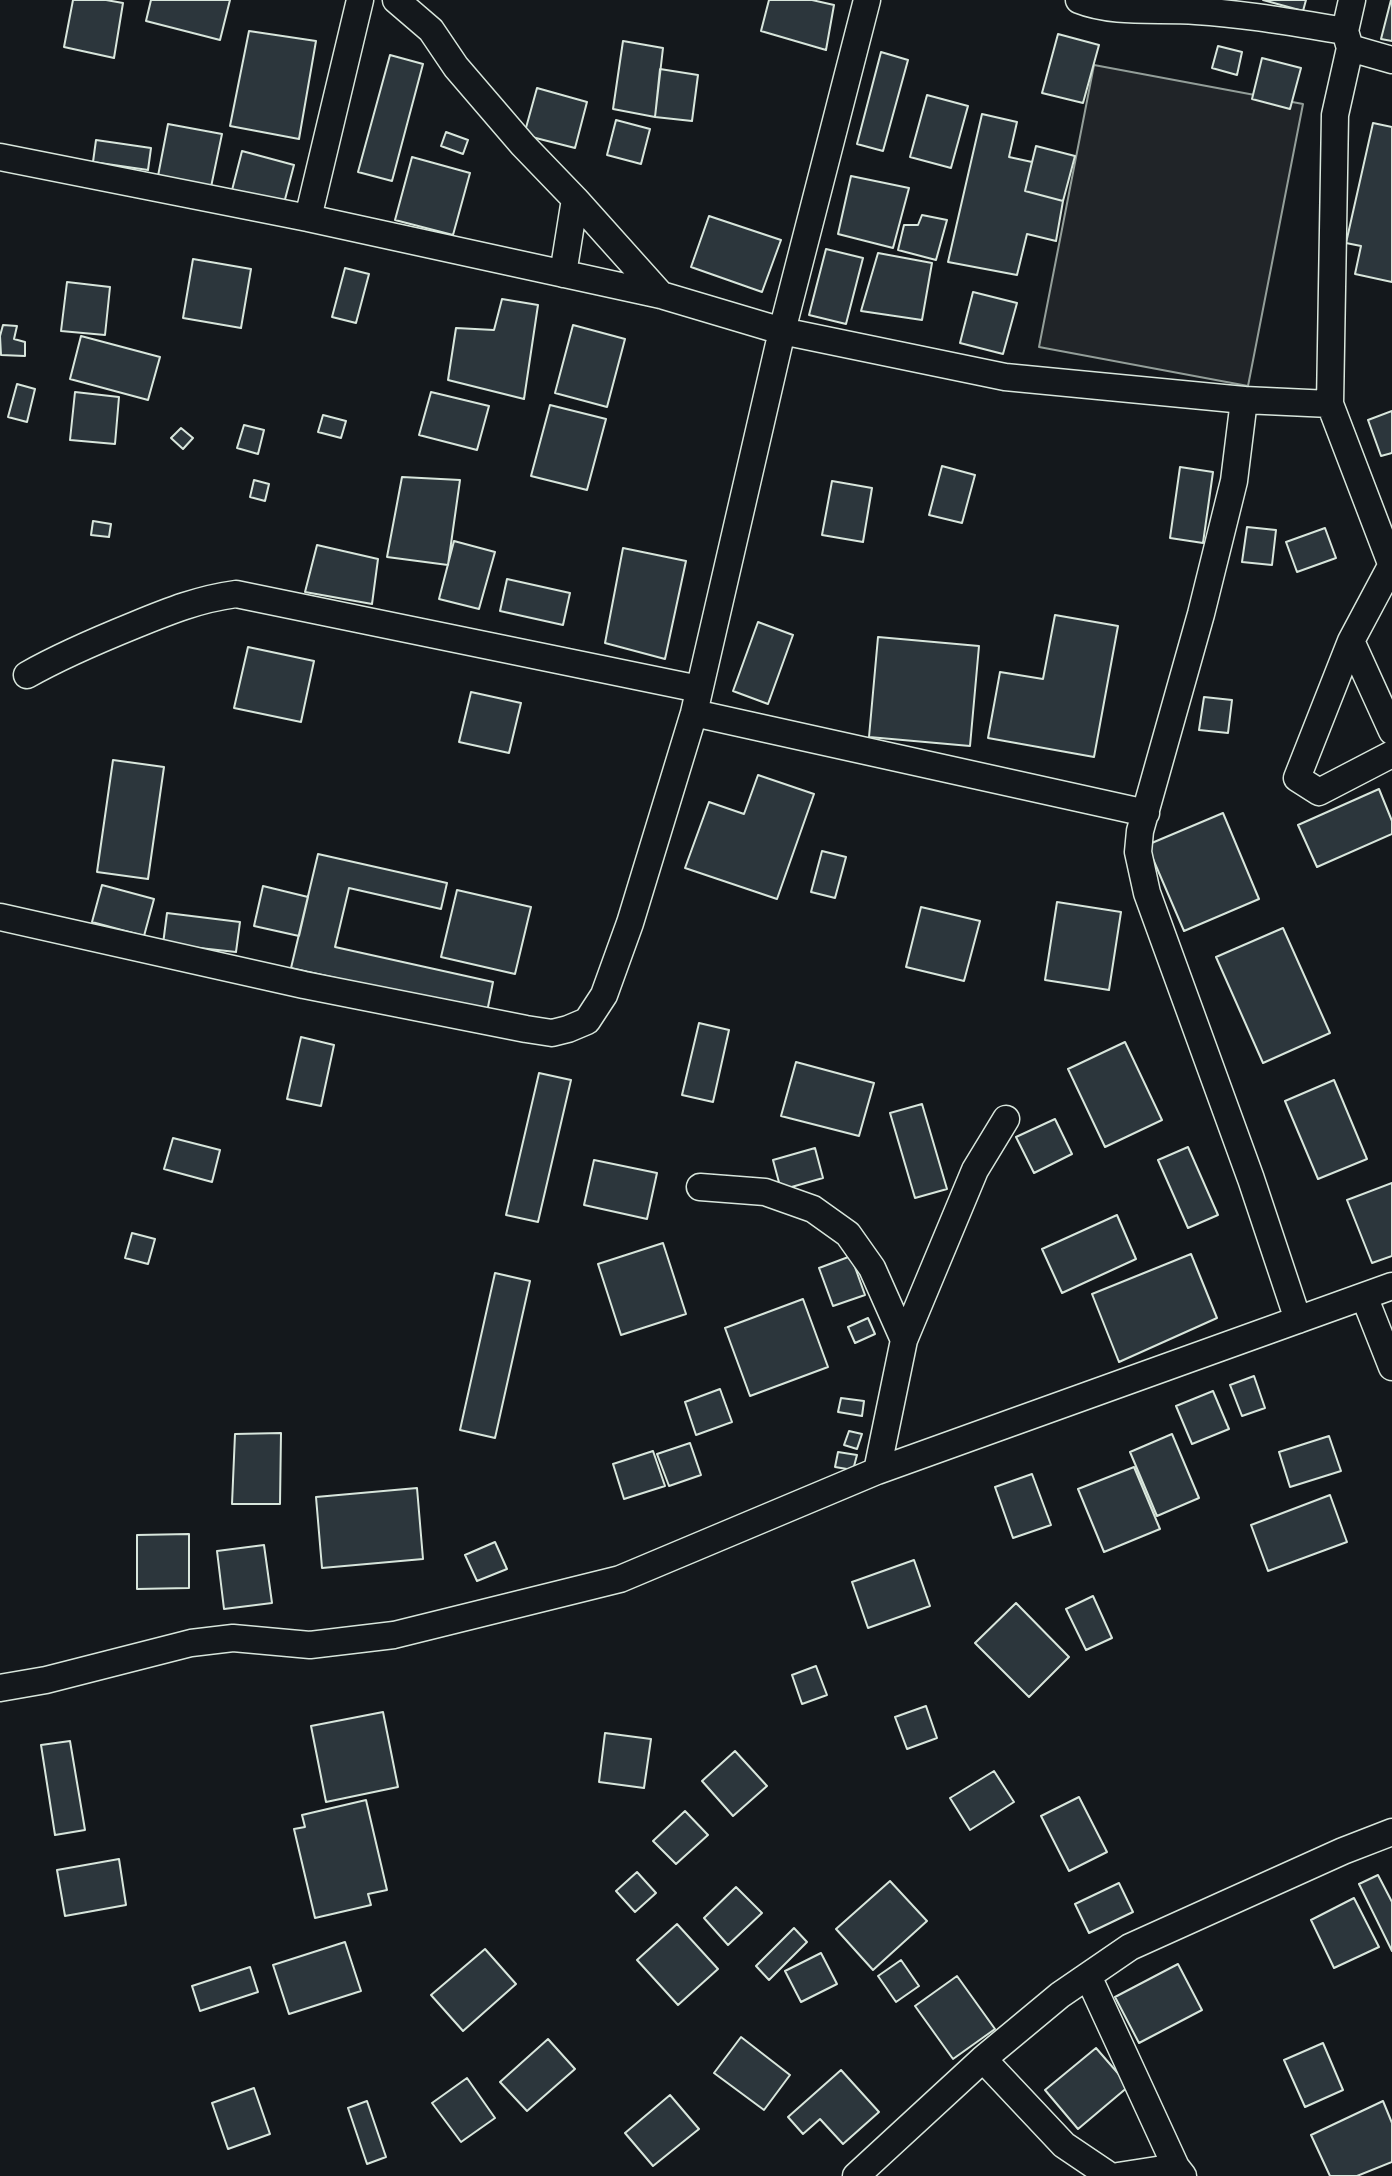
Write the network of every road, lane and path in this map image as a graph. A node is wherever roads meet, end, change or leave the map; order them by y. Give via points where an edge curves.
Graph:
1 (360, 0) edge
2 (396, 0) edge
3 (867, 0) edge
4 (1079, 0) edge
5 (1352, 0) edge
6 (1347, 39) junction
7 (1392, 60) edge
8 (0, 157) edge
9 (575, 199) junction
10 (308, 218) junction
11 (563, 274) junction
12 (661, 295) junction
13 (782, 331) junction
14 (1244, 400) junction
15 (1330, 404) junction
16 (1392, 565) edge
17 (1351, 641) junction
18 (27, 675) dead end
19 (697, 701) junction
20 (1392, 731) edge
21 (1392, 754) edge
22 (1146, 813) junction
23 (0, 917) edge
24 (1006, 1119) dead end
25 (700, 1187) dead end
26 (1392, 1286) edge
27 (1364, 1296) junction
28 (1298, 1320) junction
29 (904, 1340) junction
30 (1392, 1367) edge
31 (877, 1471) junction
32 (0, 1688) edge
33 (1392, 1832) edge
34 (1088, 1976) junction
35 (983, 2059) junction
36 (1180, 2172) edge
37 (856, 2176) edge
38 (1110, 2176) edge
39 (1118, 2176) edge

1 - 10 street
2 - 9 street via 431,30 456,67
3 - 13 street
4 - 6 street via 1097,7 1229,13
5 - 6 street
6 - 7 street
6 - 15 street via 1335,115
8 - 10 street
9 - 11 street
9 - 12 street
10 - 11 street
11 - 12 street
12 - 13 street
13 - 14 street via 1005,377
13 - 19 street
14 - 15 street
14 - 22 street via 1234,481
15 - 16 street
16 - 17 street
17 - 20 street
17 - 21 street via 1297,778 1319,792
18 - 19 street via 176,607 236,594
19 - 22 street
19 - 23 street via 604,995 587,1021 568,1029 526,1029
22 - 28 street via 1138,852 1147,893
24 - 29 street via 975,1170
25 - 29 street via 765,1192 813,1209 848,1234 872,1268
26 - 27 street
27 - 28 street
27 - 30 street
28 - 31 street
29 - 31 street
31 - 32 street via 620,1579 561,1595 394,1635 310,1645 233,1638 191,1643
33 - 34 street via 1130,1947
34 - 35 street
34 - 36 street
35 - 37 street
35 - 38 street via 1064,2145
36 - 39 street

